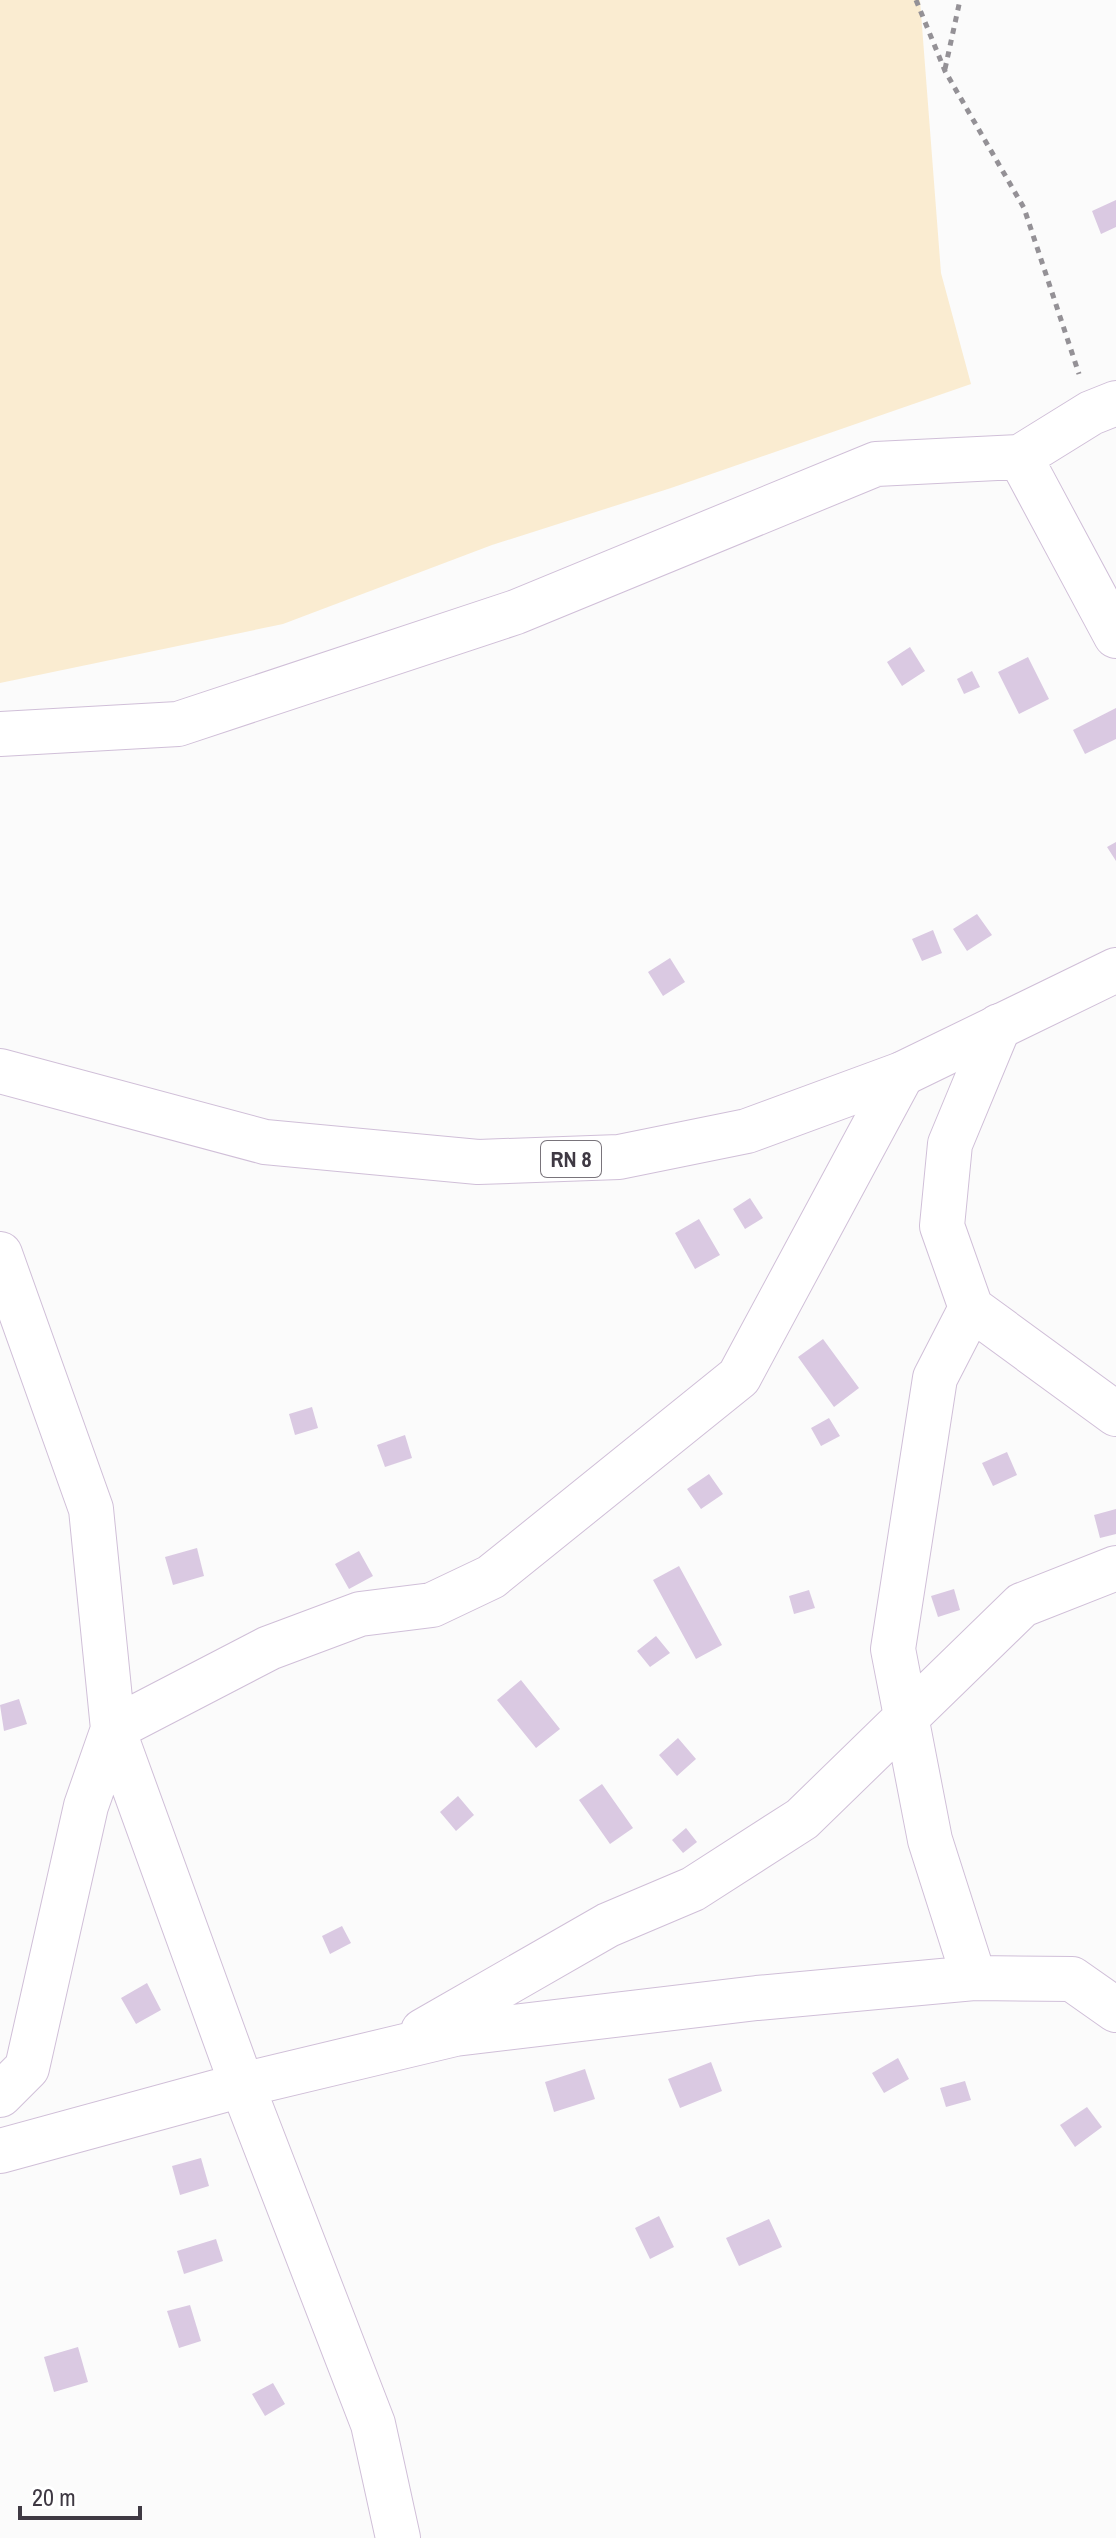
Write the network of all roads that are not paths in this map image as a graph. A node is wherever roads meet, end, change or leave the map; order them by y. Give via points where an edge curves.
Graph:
1 (1103, 408) edge
2 (1020, 457) junction
3 (1116, 636) edge
4 (0, 734) edge
5 (1116, 970) edge
6 (999, 1026) junction
7 (0, 1071) edge
8 (902, 1074) junction
9 (0, 1254) edge
10 (971, 1308) junction
11 (1116, 1414) edge
12 (1116, 1568) edge
13 (907, 1718) junction
14 (113, 1729) junction
15 (974, 1978) junction
16 (1116, 2010) edge
17 (390, 2050) junction
18 (242, 2085) junction
19 (0, 2095) edge
20 (0, 2151) edge
21 (398, 2538) edge

1 - 2 street
2 - 3 street
2 - 4 street via 876,464 516,612 178,724
5 - 6 street, RN 8
6 - 8 street, RN 8
6 - 10 street via 948,1158 942,1226
7 - 8 street, RN 8 via 265,1142 478,1162 619,1157 747,1131
8 - 14 street via 739,1377 491,1577 432,1605 360,1614 269,1648
9 - 14 street via 91,1509
10 - 11 street
10 - 13 street via 935,1378 893,1649
12 - 13 street via 1022,1605
13 - 15 street via 930,1840
13 - 17 street via 802,1819 705,1882 608,1925
14 - 18 street
14 - 19 street via 86,1806 27,2068
15 - 16 street via 1072,1979
15 - 17 street via 470,2032
17 - 18 street
18 - 20 street
18 - 21 street via 373,2424

